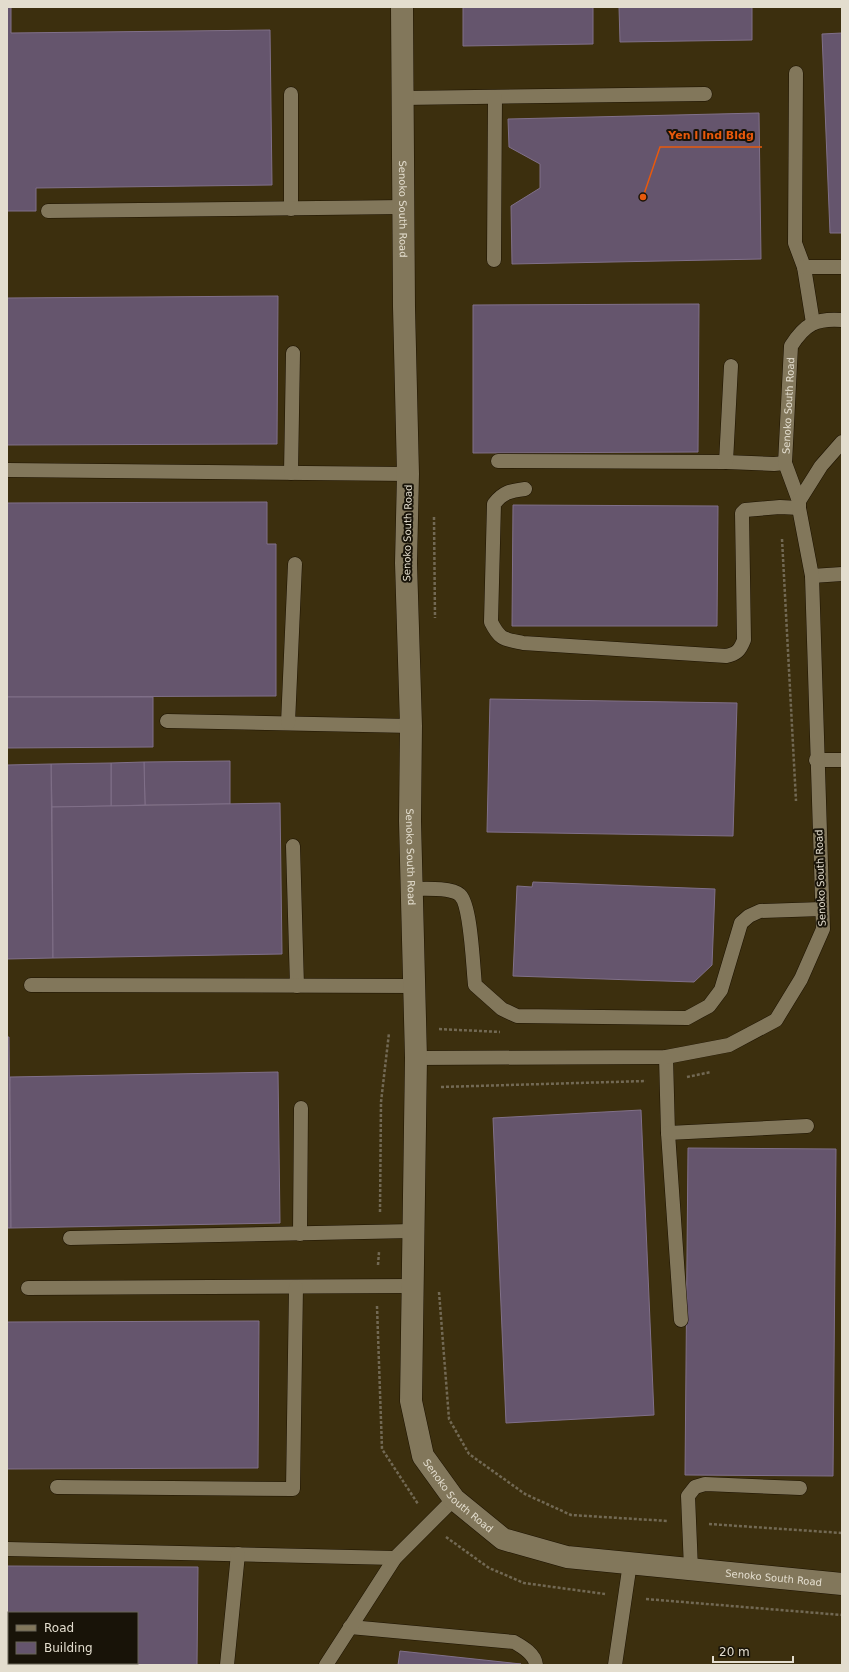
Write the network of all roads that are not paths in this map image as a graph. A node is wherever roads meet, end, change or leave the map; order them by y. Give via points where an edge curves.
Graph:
1 (402, 7) edge
2 (796, 73) dead end
3 (290, 94) dead end
4 (705, 94) dead end
5 (495, 97) junction
6 (403, 98) junction
7 (404, 208) junction
8 (291, 209) junction
9 (48, 211) dead end
10 (494, 260) dead end
11 (804, 267) junction
12 (842, 267) edge
13 (842, 320) edge
14 (813, 323) junction
15 (293, 353) dead end
16 (731, 366) dead end
17 (842, 442) edge
18 (498, 461) dead end
19 (726, 462) junction
20 (785, 463) junction
21 (7, 470) edge
22 (291, 473) junction
23 (408, 474) junction
24 (525, 489) dead end
25 (799, 505) junction
26 (295, 564) dead end
27 (842, 574) edge
28 (812, 576) junction
29 (167, 721) dead end
30 (288, 723) junction
31 (411, 726) junction
32 (816, 760) junction
33 (842, 760) edge
34 (293, 846) dead end
35 (411, 889) junction
36 (822, 909) junction
37 (31, 985) dead end
38 (297, 986) junction
39 (415, 986) junction
40 (666, 1057) junction
41 (416, 1058) junction
42 (301, 1108) dead end
43 (807, 1126) dead end
44 (668, 1133) junction
45 (413, 1231) junction
46 (300, 1234) junction
47 (70, 1238) dead end
48 (412, 1286) junction
49 (296, 1287) junction
50 (28, 1288) dead end
51 (681, 1320) dead end
52 (58, 1487) dead end
53 (800, 1488) dead end
54 (454, 1499) junction
55 (7, 1549) edge
56 (238, 1554) junction
57 (395, 1558) junction
58 (630, 1563) junction
59 (691, 1569) junction
60 (842, 1584) edge
61 (350, 1627) junction
62 (228, 1665) edge
63 (326, 1665) edge
64 (536, 1665) edge
65 (615, 1665) edge

1 - 6 street, Senoko South Road
2 - 11 lane via 796,243
3 - 8 lane
4 - 5 lane
5 - 6 lane
5 - 10 lane
6 - 7 street, Senoko South Road
7 - 8 lane
7 - 23 street, Senoko South Road
8 - 9 lane
11 - 12 lane
11 - 14 lane
13 - 14 lane, Senoko South Road via 828,319
14 - 20 lane, Senoko South Road via 801,331 791,346
15 - 22 lane
16 - 19 lane
17 - 25 lane via 821,466
18 - 19 lane
19 - 20 lane
20 - 25 lane, Senoko South Road
21 - 22 lane
22 - 23 lane
23 - 31 street, Senoko South Road via 406,563
24 - 25 lane via 508,491 500,495 494,504 491,622 497,634 507,640 523,643 726,656 736,654 744,640 742,513 745,510
25 - 28 lane, Senoko South Road
26 - 30 lane
27 - 28 lane
28 - 32 lane, Senoko South Road
29 - 30 lane
30 - 31 lane
31 - 35 street, Senoko South Road
32 - 33 lane
32 - 36 lane, Senoko South Road
34 - 38 lane
35 - 36 lane via 452,891 460,895 467,907 475,985 502,1008 517,1016 687,1018 709,1006 721,990 742,923 749,916 760,911
35 - 39 street, Senoko South Road
36 - 40 lane, Senoko South Road via 823,929 801,979 776,1020 729,1045
37 - 38 lane
38 - 39 lane
39 - 41 street, Senoko South Road
40 - 41 lane, Senoko South Road
40 - 44 lane
41 - 45 street, Senoko South Road
42 - 46 lane
43 - 44 lane
44 - 51 lane
45 - 46 lane
45 - 48 street, Senoko South Road
46 - 47 lane
48 - 49 lane
48 - 54 street, Senoko South Road via 411,1401 423,1456
49 - 50 lane
49 - 52 lane via 292,1489
53 - 59 lane via 705,1484 696,1487 688,1496
54 - 57 lane
54 - 58 street, Senoko South Road via 503,1539 566,1556
55 - 56 lane
56 - 57 lane
56 - 62 lane
57 - 61 lane
58 - 59 street, Senoko South Road
58 - 65 lane
59 - 60 street, Senoko South Road
61 - 63 lane
61 - 64 lane via 514,1642 526,1649

